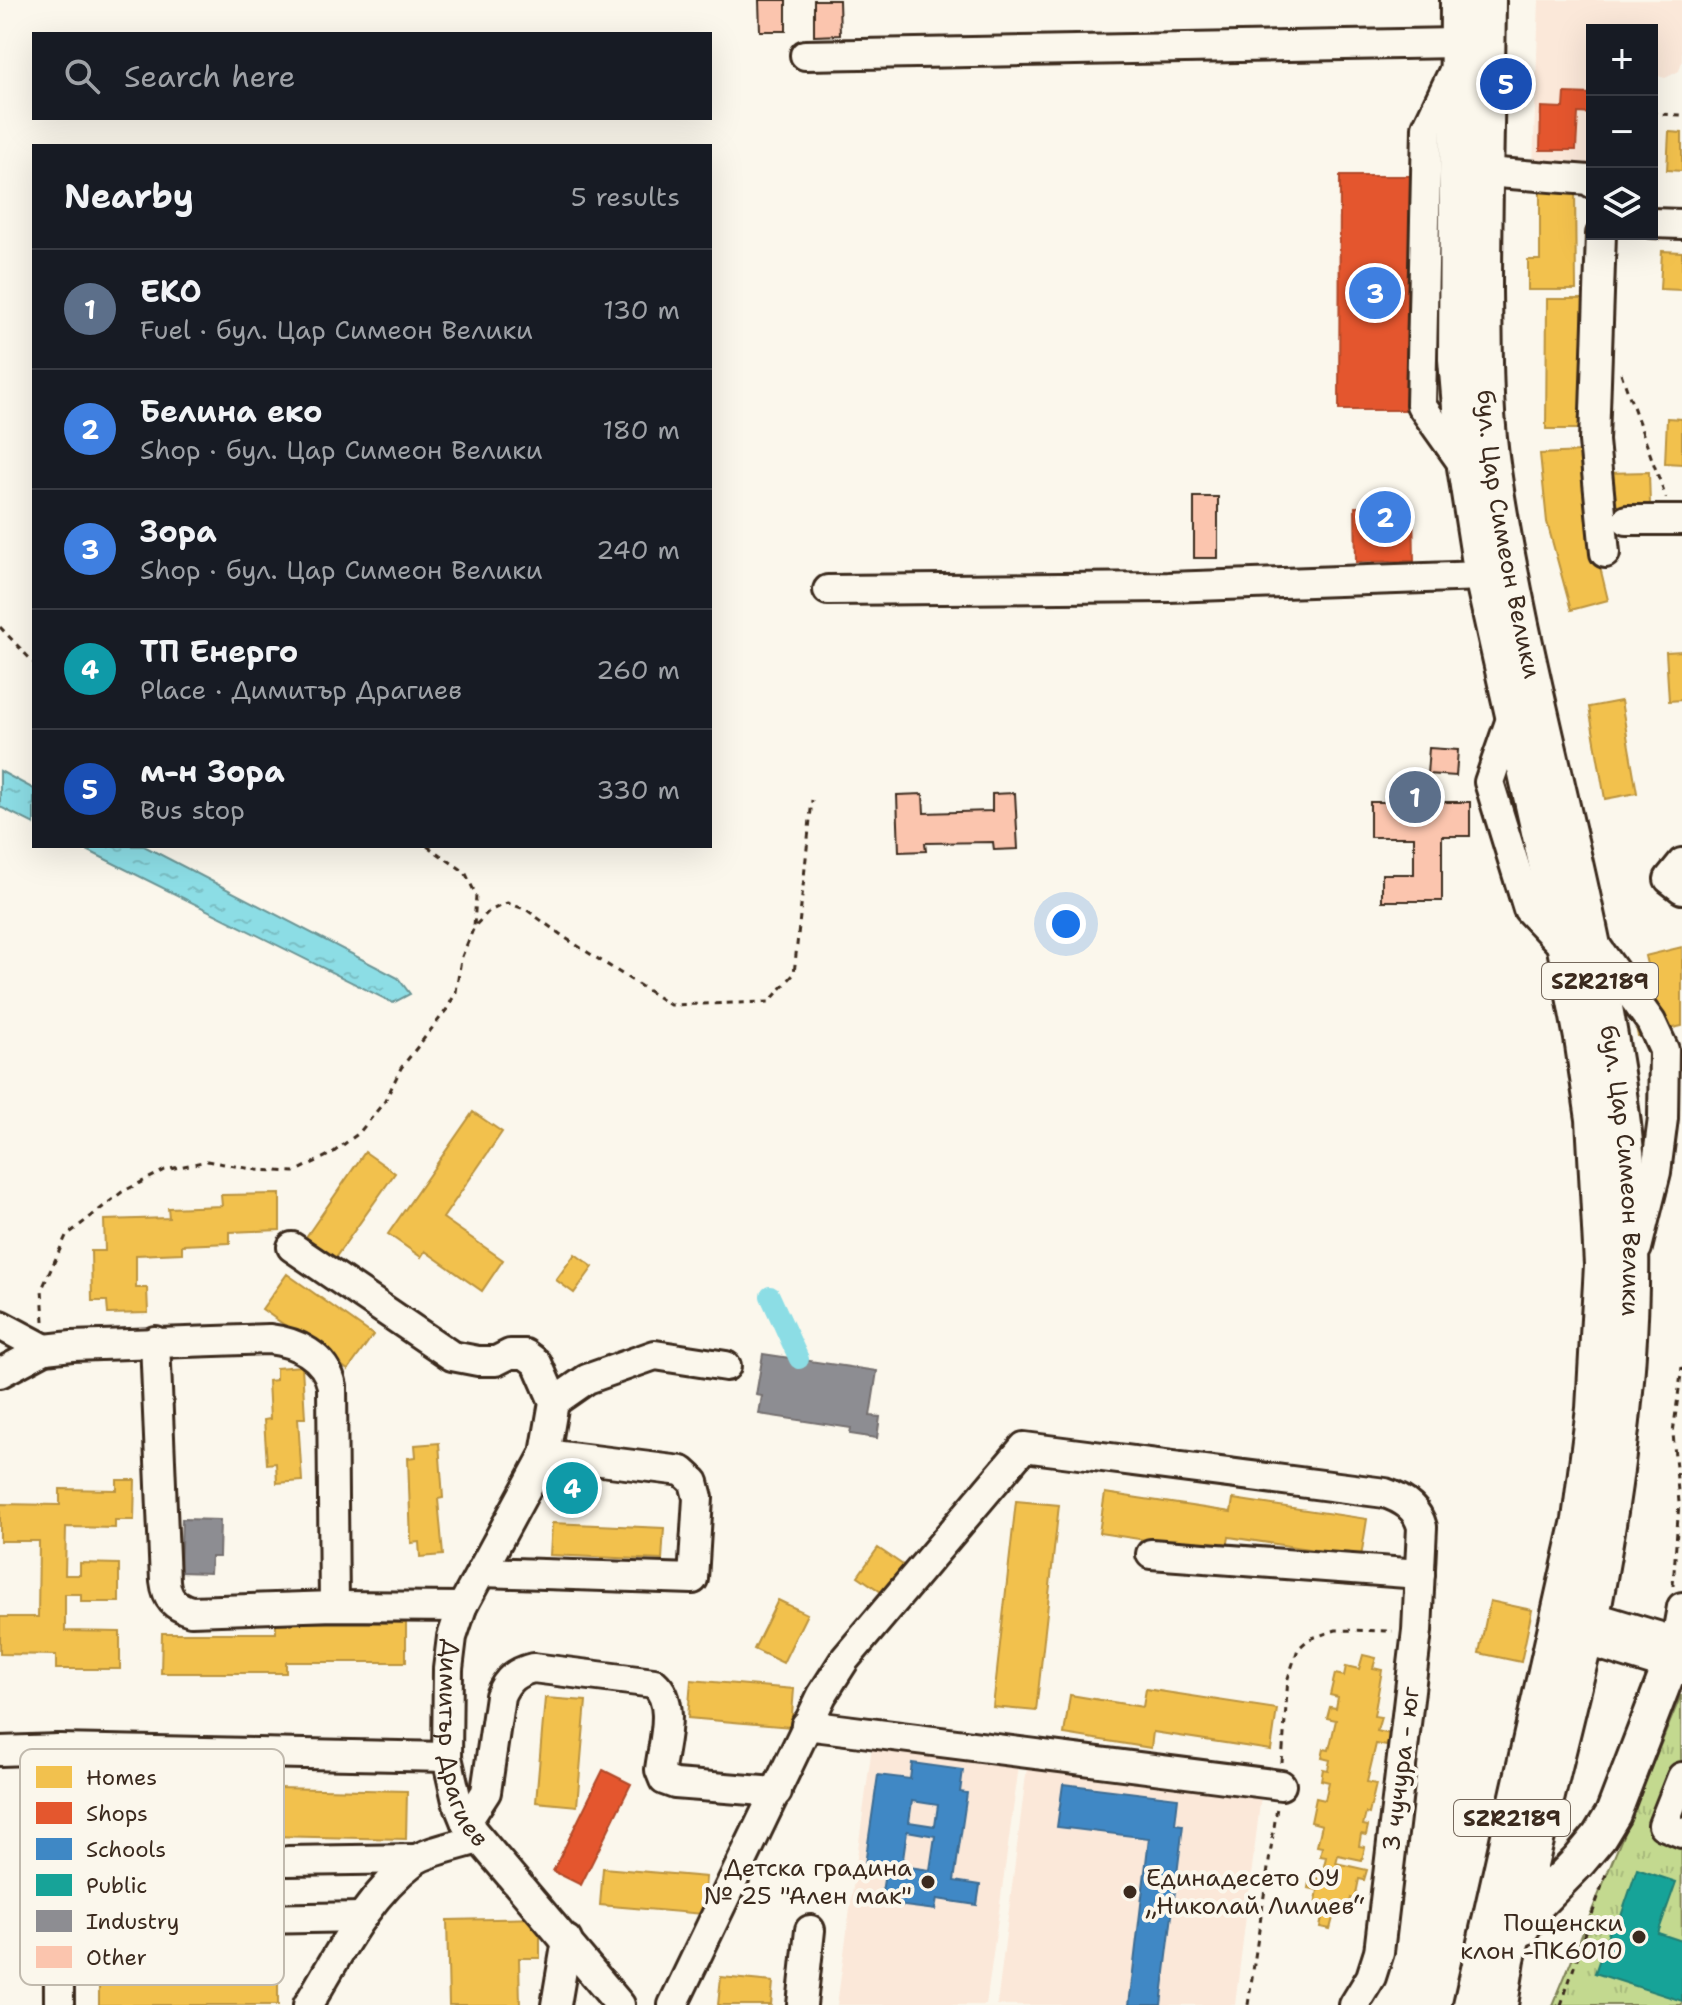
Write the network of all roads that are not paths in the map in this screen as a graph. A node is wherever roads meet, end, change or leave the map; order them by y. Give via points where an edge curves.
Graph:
1 (1458, 0) edge
2 (1488, 0) edge
3 (1457, 53) junction
4 (805, 55) dead end
5 (1485, 172) junction
6 (1586, 180) edge
7 (1658, 223) edge
8 (1682, 224) edge
9 (1601, 240) edge
10 (1627, 520) dead end
11 (1677, 520) edge
12 (1605, 553) dead end
13 (1482, 576) junction
14 (828, 590) dead end
15 (1682, 863) edge
16 (1682, 889) edge
17 (1579, 944) junction
18 (292, 1247) dead end
19 (1631, 1268) junction
20 (0, 1325) edge
21 (155, 1341) junction
22 (45, 1349) junction
23 (726, 1366) dead end
24 (0, 1373) edge
25 (554, 1402) junction
26 (545, 1454) junction
27 (1151, 1554) dead end
28 (482, 1572) junction
29 (1420, 1574) junction
30 (334, 1606) junction
31 (462, 1607) junction
32 (1682, 1607) edge
33 (1573, 1624) junction
34 (1678, 1658) edge
35 (806, 1725) junction
36 (20, 1750) edge
37 (0, 1751) edge
38 (284, 1754) edge
39 (447, 1757) junction
40 (1682, 1777) edge
41 (1281, 1785) road end
42 (777, 1792) junction
43 (472, 1831) junction
44 (1682, 1833) edge
45 (416, 1859) junction
46 (288, 1861) dead end
47 (362, 1917) junction
48 (284, 1919) edge
49 (810, 1930) dead end
50 (567, 1940) junction
51 (1507, 1959) junction
52 (59, 1985) edge
53 (59, 2005) edge
54 (308, 2005) edge
55 (556, 2005) edge
56 (620, 2005) edge
57 (673, 2005) edge
58 (802, 2005) edge
59 (1354, 2005) edge
60 (1471, 2005) edge
61 (1500, 2005) edge

1 - 3 main road, бул. Цар Симеон Велики / SZR2189
2 - 5 main road, бул. Цар Симеон Велики / SZR2189
3 - 4 street
3 - 13 main road, бул. Цар Симеон Велики / SZR2189 via 1456,359
5 - 6 street
5 - 17 main road, бул. Цар Симеон Велики / SZR2189 via 1485,362 1492,465
7 - 8 street
9 - 12 street via 1594,441
10 - 11 street
13 - 14 street via 1168,587
13 - 17 main road, бул. Цар Симеон Велики / SZR2189 via 1512,716
15 - 16 street via 1669,879
17 - 19 main road, бул. Цар Симеон Велики / SZR2189 via 1610,1033 1624,1128
17 - 19 street via 1651,1022 1664,1050 1656,1172
17 - 33 main road, бул. Цар Симеон Велики / SZR2189 via 1602,1265
18 - 25 street via 452,1356 496,1361 525,1354 537,1363
19 - 33 main road, бул. Цар Симеон Велики / SZR2189 via 1628,1365 1614,1494
20 - 22 street
21 - 22 street
21 - 30 street via 288,1341 324,1366 332,1386
21 - 30 street via 166,1592 171,1601 191,1611
22 - 24 street
23 - 25 street via 655,1355 587,1379
25 - 26 street, Димитър Драгиев
26 - 28 street, Димитър Драгиев
26 - 28 street via 682,1471 694,1482 698,1498 693,1579
27 - 29 street
28 - 31 street, Димитър Драгиев
29 - 35 street, 3 чучура - юг via 1419,1515 1399,1497 1024,1447 845,1659
29 - 59 street, 3 чучура - юг via 1379,1952
30 - 31 street
31 - 39 street, Димитър Драгиев via 448,1669
32 - 34 street
33 - 34 street
33 - 51 main road, бул. Цар Симеон Велики / SZR2189
33 - 60 main road, бул. Цар Симеон Велики / SZR2189
34 - 51 main road via 1613,1814 1579,1861 1530,1913
35 - 41 street
35 - 42 street
36 - 37 street
38 - 39 street
39 - 43 street, Димитър Драгиев via 457,1801
40 - 44 street via 1663,1825
42 - 43 street via 664,1780 660,1770 668,1704 654,1683 533,1668 511,1677 500,1696 486,1792
42 - 57 street
43 - 45 street
43 - 50 street, Димитър Драгиев
45 - 46 street
45 - 47 street
47 - 48 street
47 - 54 street
49 - 58 street
50 - 55 street
50 - 56 street, Димитър Драгиев
51 - 61 main road, бул. Цар Симеон Велики / SZR2189
52 - 53 street

